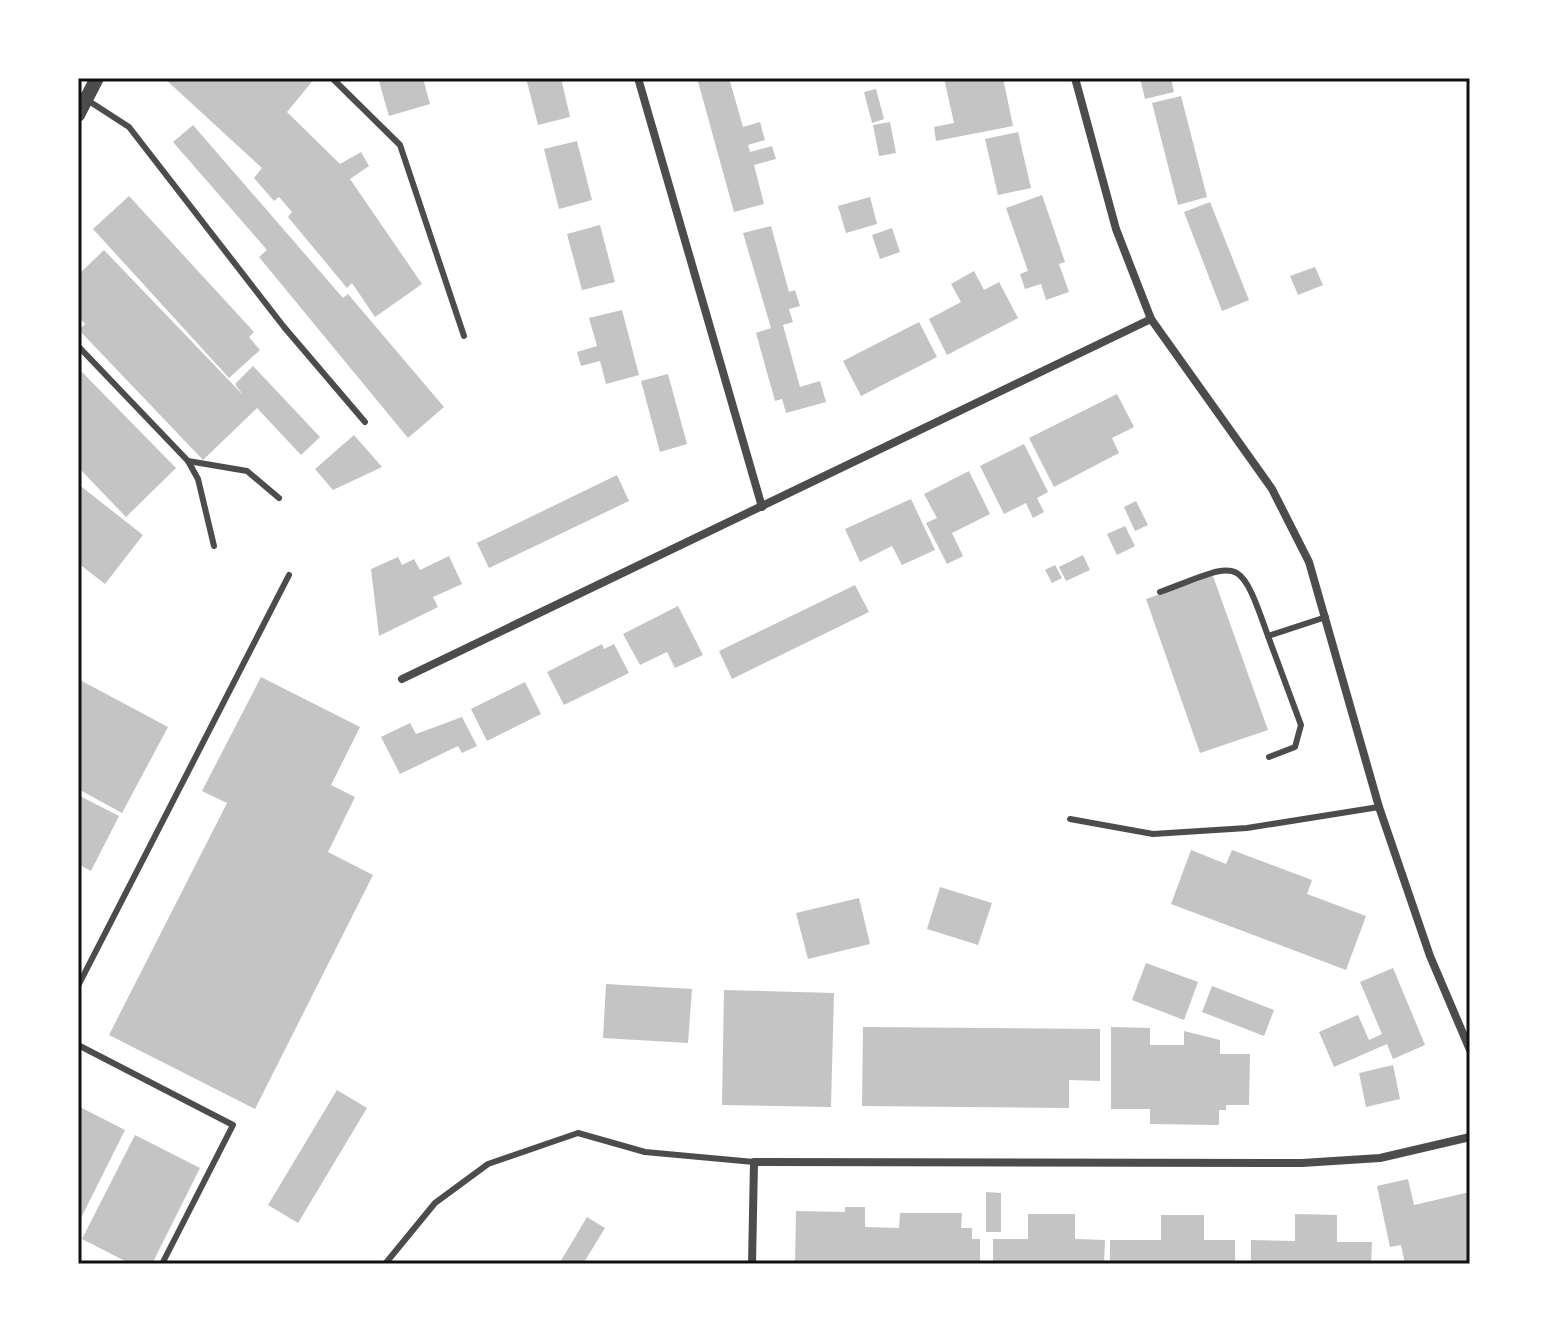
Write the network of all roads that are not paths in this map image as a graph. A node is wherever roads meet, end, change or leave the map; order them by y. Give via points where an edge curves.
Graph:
1 (97, 78) edge
2 (332, 78) edge
3 (638, 78) edge
4 (1075, 78) edge
5 (82, 96) edge
6 (78, 115) edge
7 (1151, 319) junction
8 (464, 336) dead end
9 (78, 346) edge
10 (365, 422) dead end
11 (188, 461) junction
12 (279, 498) dead end
13 (762, 507) junction
14 (214, 546) dead end
15 (289, 575) dead end
16 (1160, 592) dead end
17 (1326, 617) junction
18 (1268, 636) junction
19 (402, 679) dead end
20 (1269, 757) dead end
21 (1379, 807) junction
22 (1070, 819) dead end
23 (78, 986) edge
24 (78, 1045) edge
25 (1470, 1050) edge
26 (1470, 1137) edge
27 (754, 1162) junction
28 (162, 1264) edge
29 (385, 1264) edge
30 (752, 1264) edge

1 - 5 street
2 - 8 lane via 400,145
3 - 13 street
4 - 7 street via 1116,229
5 - 6 street
5 - 10 lane via 129,127
7 - 13 street
7 - 17 street via 1272,489 1309,562
9 - 11 lane
11 - 12 lane via 247,471
11 - 14 lane via 198,479
13 - 19 street
15 - 23 lane
16 - 18 lane via 1222,569 1233,570 1250,585
17 - 18 lane
17 - 21 street
18 - 20 lane via 1301,725 1295,747
21 - 22 lane via 1247,828 1153,834
21 - 25 street via 1430,956
24 - 28 lane via 233,1125
26 - 27 street via 1380,1158 1302,1163
27 - 29 lane via 645,1152 578,1133 488,1164 435,1203
27 - 30 street

